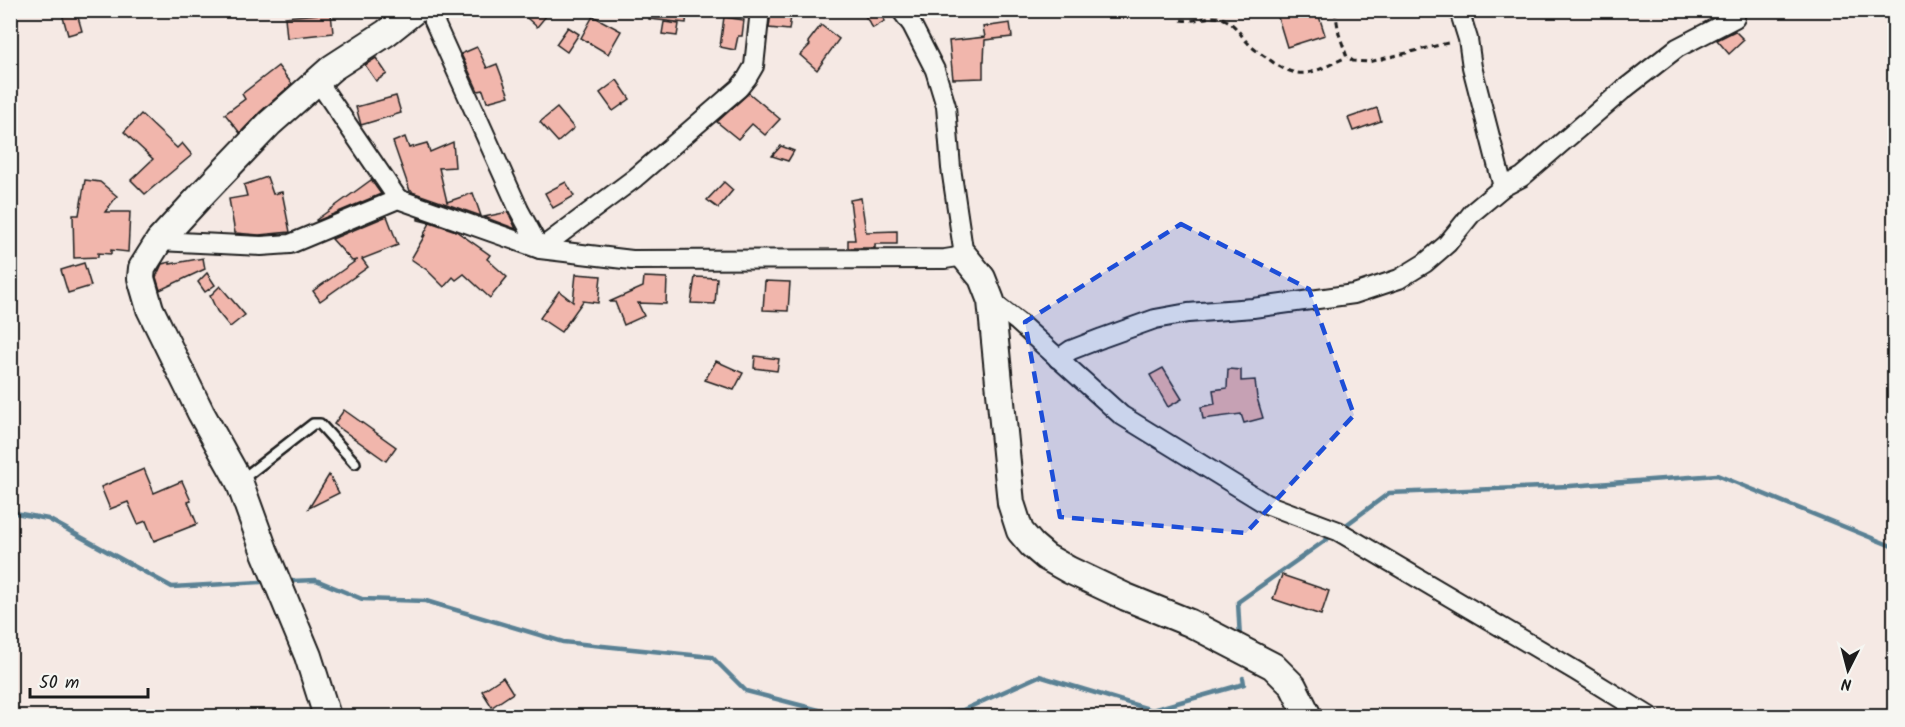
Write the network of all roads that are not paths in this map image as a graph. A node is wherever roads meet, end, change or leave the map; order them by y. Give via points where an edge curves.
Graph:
1 (415, 10) edge
2 (429, 10) edge
3 (760, 10) edge
4 (901, 10) edge
5 (1461, 15) edge
6 (1735, 18) dead end
7 (317, 80) junction
8 (1503, 187) junction
9 (398, 199) junction
10 (159, 241) junction
11 (540, 249) junction
12 (964, 256) junction
13 (991, 301) junction
14 (1058, 359) junction
15 (355, 463) dead end
16 (239, 481) junction
17 (327, 717) edge
18 (1308, 717) edge
19 (1649, 717) edge

1 - 7 main road
2 - 11 street
3 - 11 street via 754,66 739,88 635,178
4 - 12 street via 935,70 946,106
5 - 8 street
6 - 8 street via 1677,48 1522,177
7 - 9 street
7 - 10 main road
8 - 14 street via 1473,212 1447,244 1399,279 1354,294 1155,319 1101,338
9 - 10 street via 290,244
9 - 11 street
10 - 16 main road via 142,268 145,297
11 - 12 street via 632,260
12 - 13 main road via 982,278
13 - 14 street
13 - 18 main road via 1011,503 1020,531 1046,557 1069,570 1190,623 1273,666 1293,686
14 - 19 street via 1121,415 1256,498 1338,531
15 - 16 lane via 320,424 313,424
16 - 17 main road via 308,656

